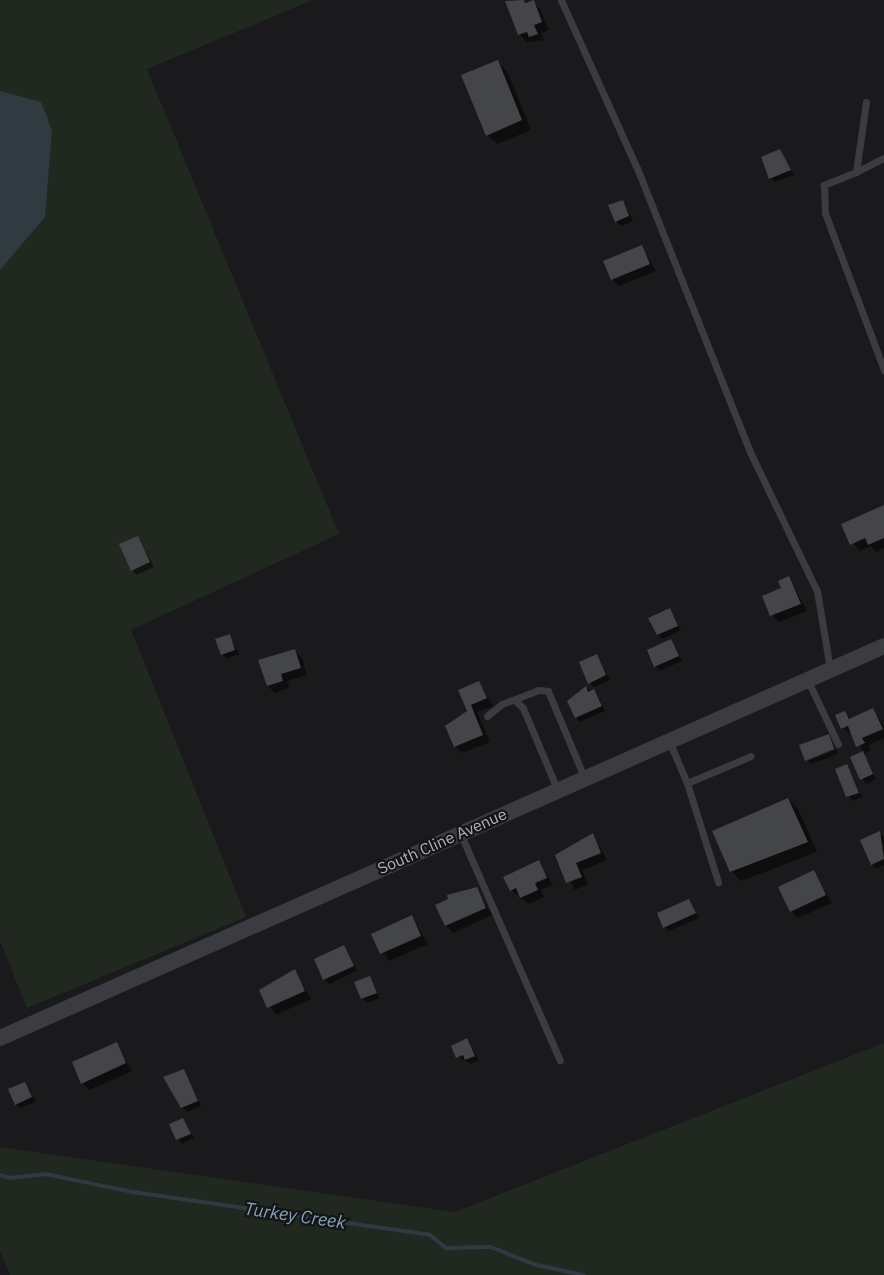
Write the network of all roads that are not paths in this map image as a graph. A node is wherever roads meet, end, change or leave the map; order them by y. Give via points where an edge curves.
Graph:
1 (561, 0) edge
2 (866, 102) dead end
3 (884, 159) edge
4 (856, 172) junction
5 (884, 370) edge
6 (884, 646) edge
7 (830, 669) junction
8 (807, 680) junction
9 (515, 700) junction
10 (487, 716) dead end
11 (669, 741) junction
12 (838, 744) dead end
13 (751, 756) dead end
14 (584, 777) junction
15 (687, 783) junction
16 (557, 789) junction
17 (460, 832) junction
18 (718, 882) dead end
19 (0, 1038) edge
20 (560, 1059) dead end

1 - 7 lane via 637,168 750,452 817,591
2 - 4 lane
3 - 4 lane
4 - 5 lane via 824,185 825,213
6 - 7 street, South Cline Avenue
7 - 8 street, South Cline Avenue
8 - 11 street, South Cline Avenue
8 - 12 lane
9 - 10 lane via 493,708
9 - 14 lane via 538,690 548,691
9 - 16 lane via 524,708
11 - 14 street, South Cline Avenue
11 - 15 lane
13 - 15 lane
14 - 16 street, South Cline Avenue
15 - 18 lane
16 - 17 street, South Cline Avenue
17 - 19 street, South Cline Avenue
17 - 20 lane

